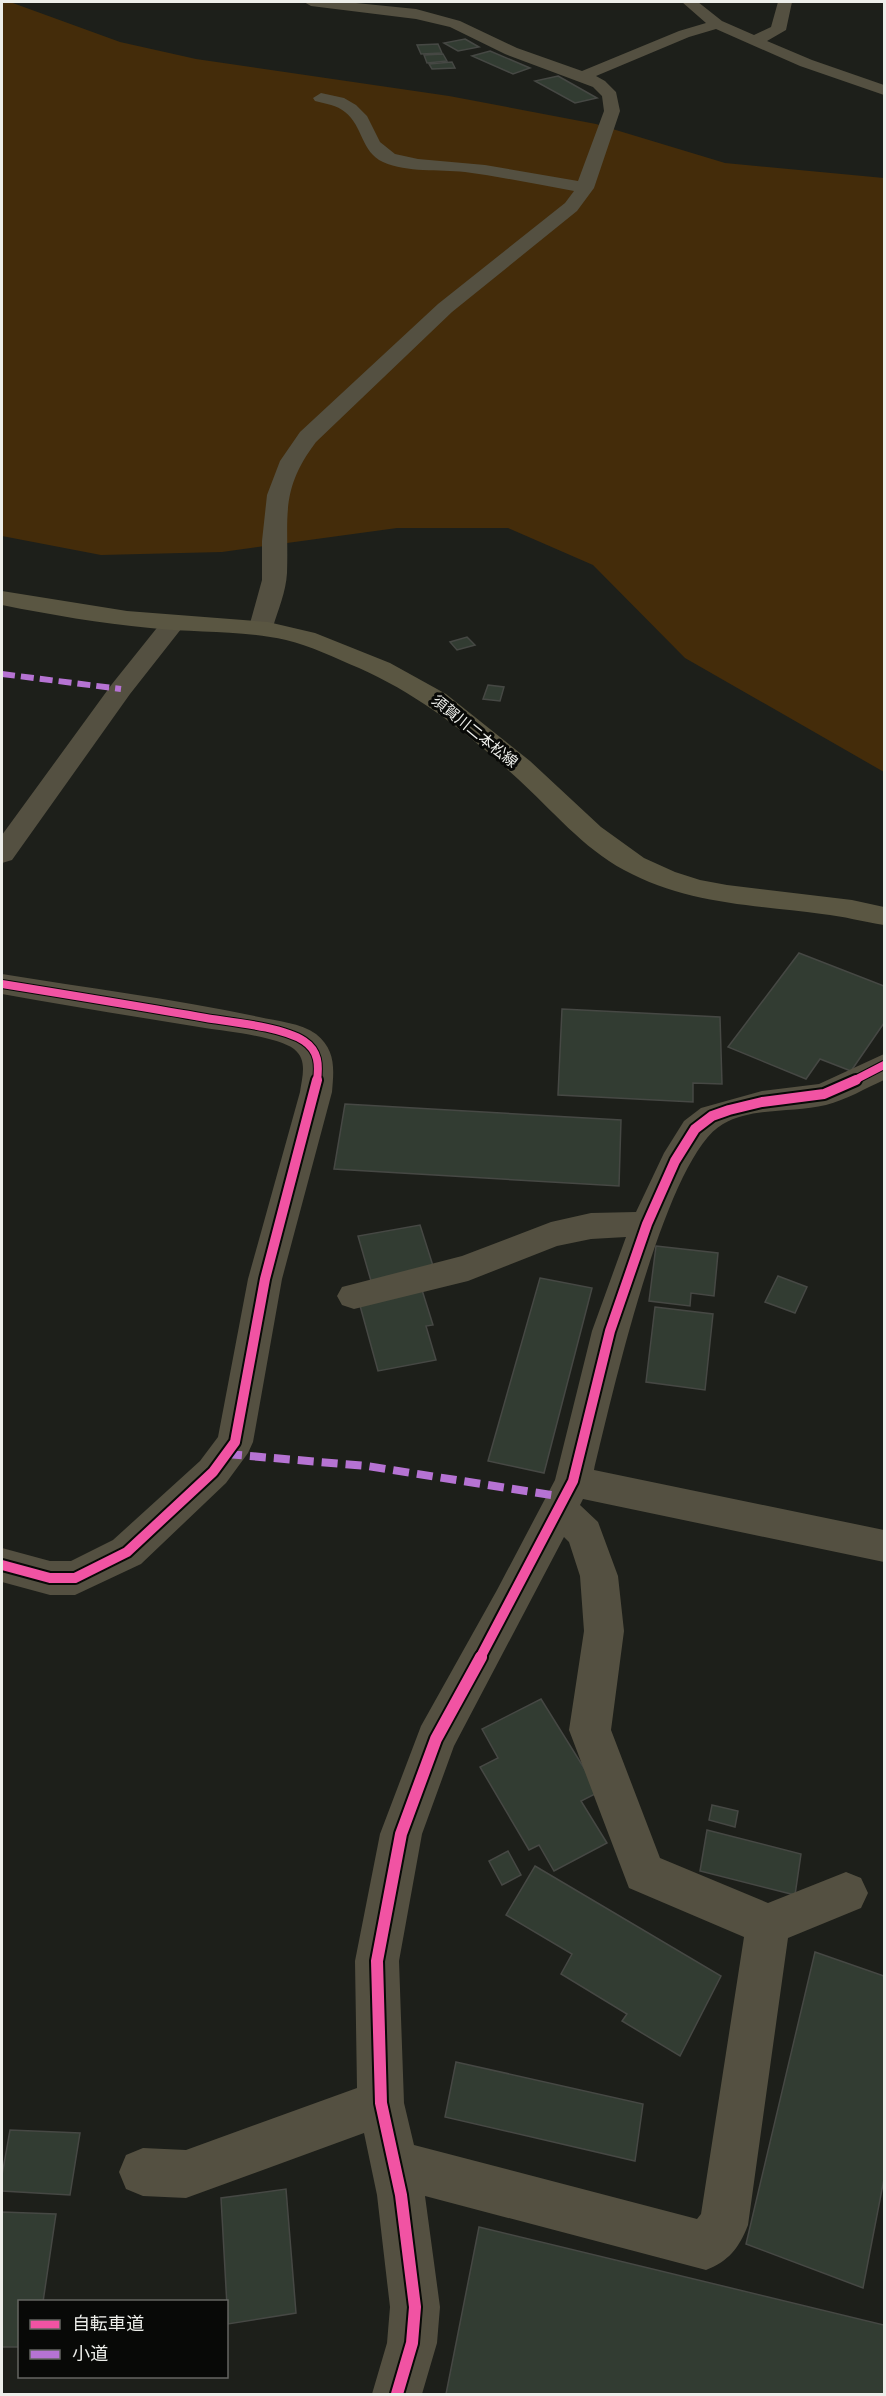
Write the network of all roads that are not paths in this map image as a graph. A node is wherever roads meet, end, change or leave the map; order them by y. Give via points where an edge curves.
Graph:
1 (311, 2) edge
2 (688, 2) edge
3 (785, 2) edge
4 (717, 24) junction
5 (754, 41) junction
6 (582, 76) junction
7 (885, 90) edge
8 (321, 98) dead end
9 (585, 188) junction
10 (2, 598) edge
11 (173, 624) junction
12 (261, 627) junction
13 (2, 854) edge
14 (885, 916) edge
15 (2, 984) edge
16 (885, 1065) edge
17 (647, 1224) junction
18 (354, 1296) dead end
19 (565, 1496) junction
20 (885, 1546) edge
21 (2, 1565) edge
22 (846, 1893) dead end
23 (768, 1925) junction
24 (381, 2103) junction
25 (395, 2164) junction
26 (143, 2172) dead end
27 (397, 2394) edge

1 - 6 street via 416,14 455,24 511,51
2 - 4 street
3 - 5 street via 777,30
4 - 5 street
4 - 6 street
5 - 7 street
6 - 9 street via 606,89 612,102
8 - 9 street via 333,99 355,110 366,133 387,158
9 - 12 street via 571,207 445,308 296,452 284,471 276,498 275,574
10 - 11 main road, 須賀川二本松線
11 - 12 main road, 須賀川二本松線
11 - 13 street
12 - 14 main road, 須賀川二本松線 via 326,645 435,698 526,772 588,832 663,878 716,894
15 - 21 street via 286,1034 304,1041 316,1053 319,1067 316,1092 265,1279 235,1442 213,1472 127,1552 75,1578 50,1578
16 - 17 street via 824,1094 762,1102 712,1116 695,1129 675,1161
17 - 18 street via 591,1226 551,1235 468,1268
17 - 19 street via 609,1331
19 - 20 street
19 - 23 street via 573,1521 585,1534 599,1576 604,1631 590,1730 644,1874
19 - 24 street via 436,1739 401,1833 376,1961
22 - 23 street
23 - 25 street via 724,2225 706,2246
24 - 25 street
24 - 26 street via 186,2174
25 - 27 street via 415,2307 412,2343

